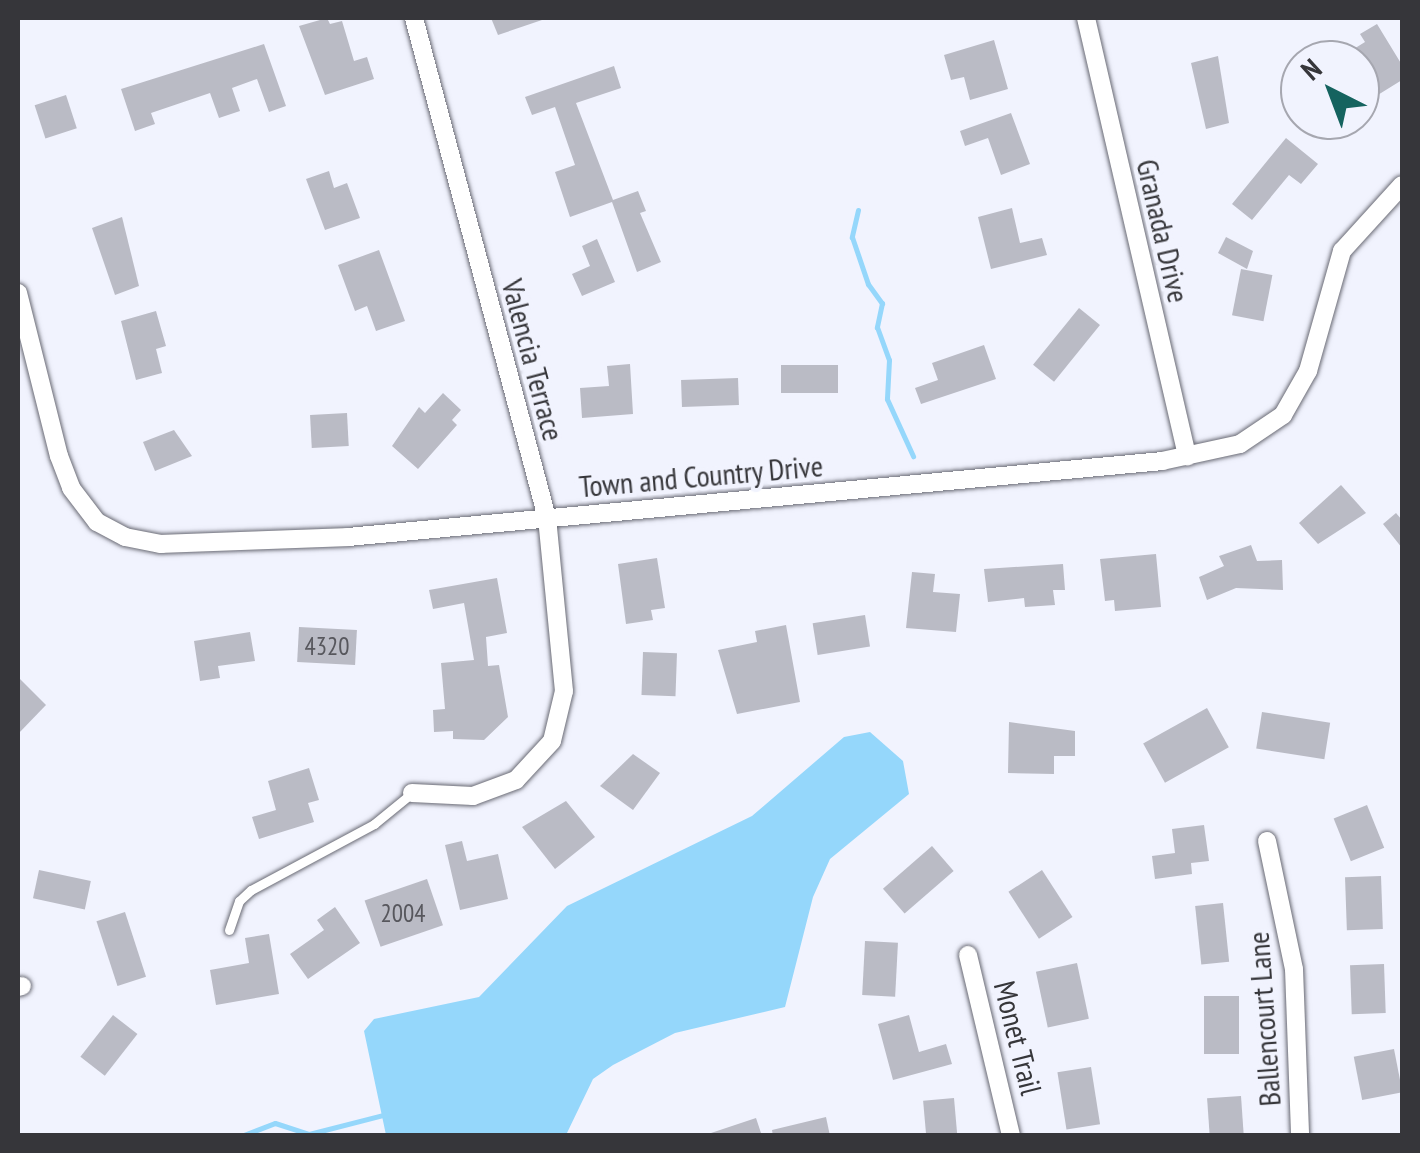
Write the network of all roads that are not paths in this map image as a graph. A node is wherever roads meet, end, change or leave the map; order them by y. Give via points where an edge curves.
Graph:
1 (414, 18) edge
2 (1086, 18) edge
3 (1402, 185) edge
4 (18, 294) edge
5 (1187, 457) junction
6 (547, 518) junction
7 (412, 793) joint
8 (1267, 841) dead end
9 (230, 930) dead end
10 (968, 955) dead end
11 (1011, 1136) edge
12 (1300, 1136) edge

1 - 6 street, Valencia Terrace
2 - 5 street, Granada Drive
3 - 5 street, Town and Country Drive via 1342,251 1308,372 1283,415 1240,444
4 - 6 street, Town and Country Drive via 71,488 97,522 125,537 250,545
5 - 6 street, Town and Country Drive
6 - 7 street, Valencia Terrace via 564,691 552,741 531,768 495,790 463,797
7 - 9 lane via 374,824 251,890 239,901
8 - 12 street, Ballencourt Lane via 1294,970
10 - 11 street, Monet Trail

